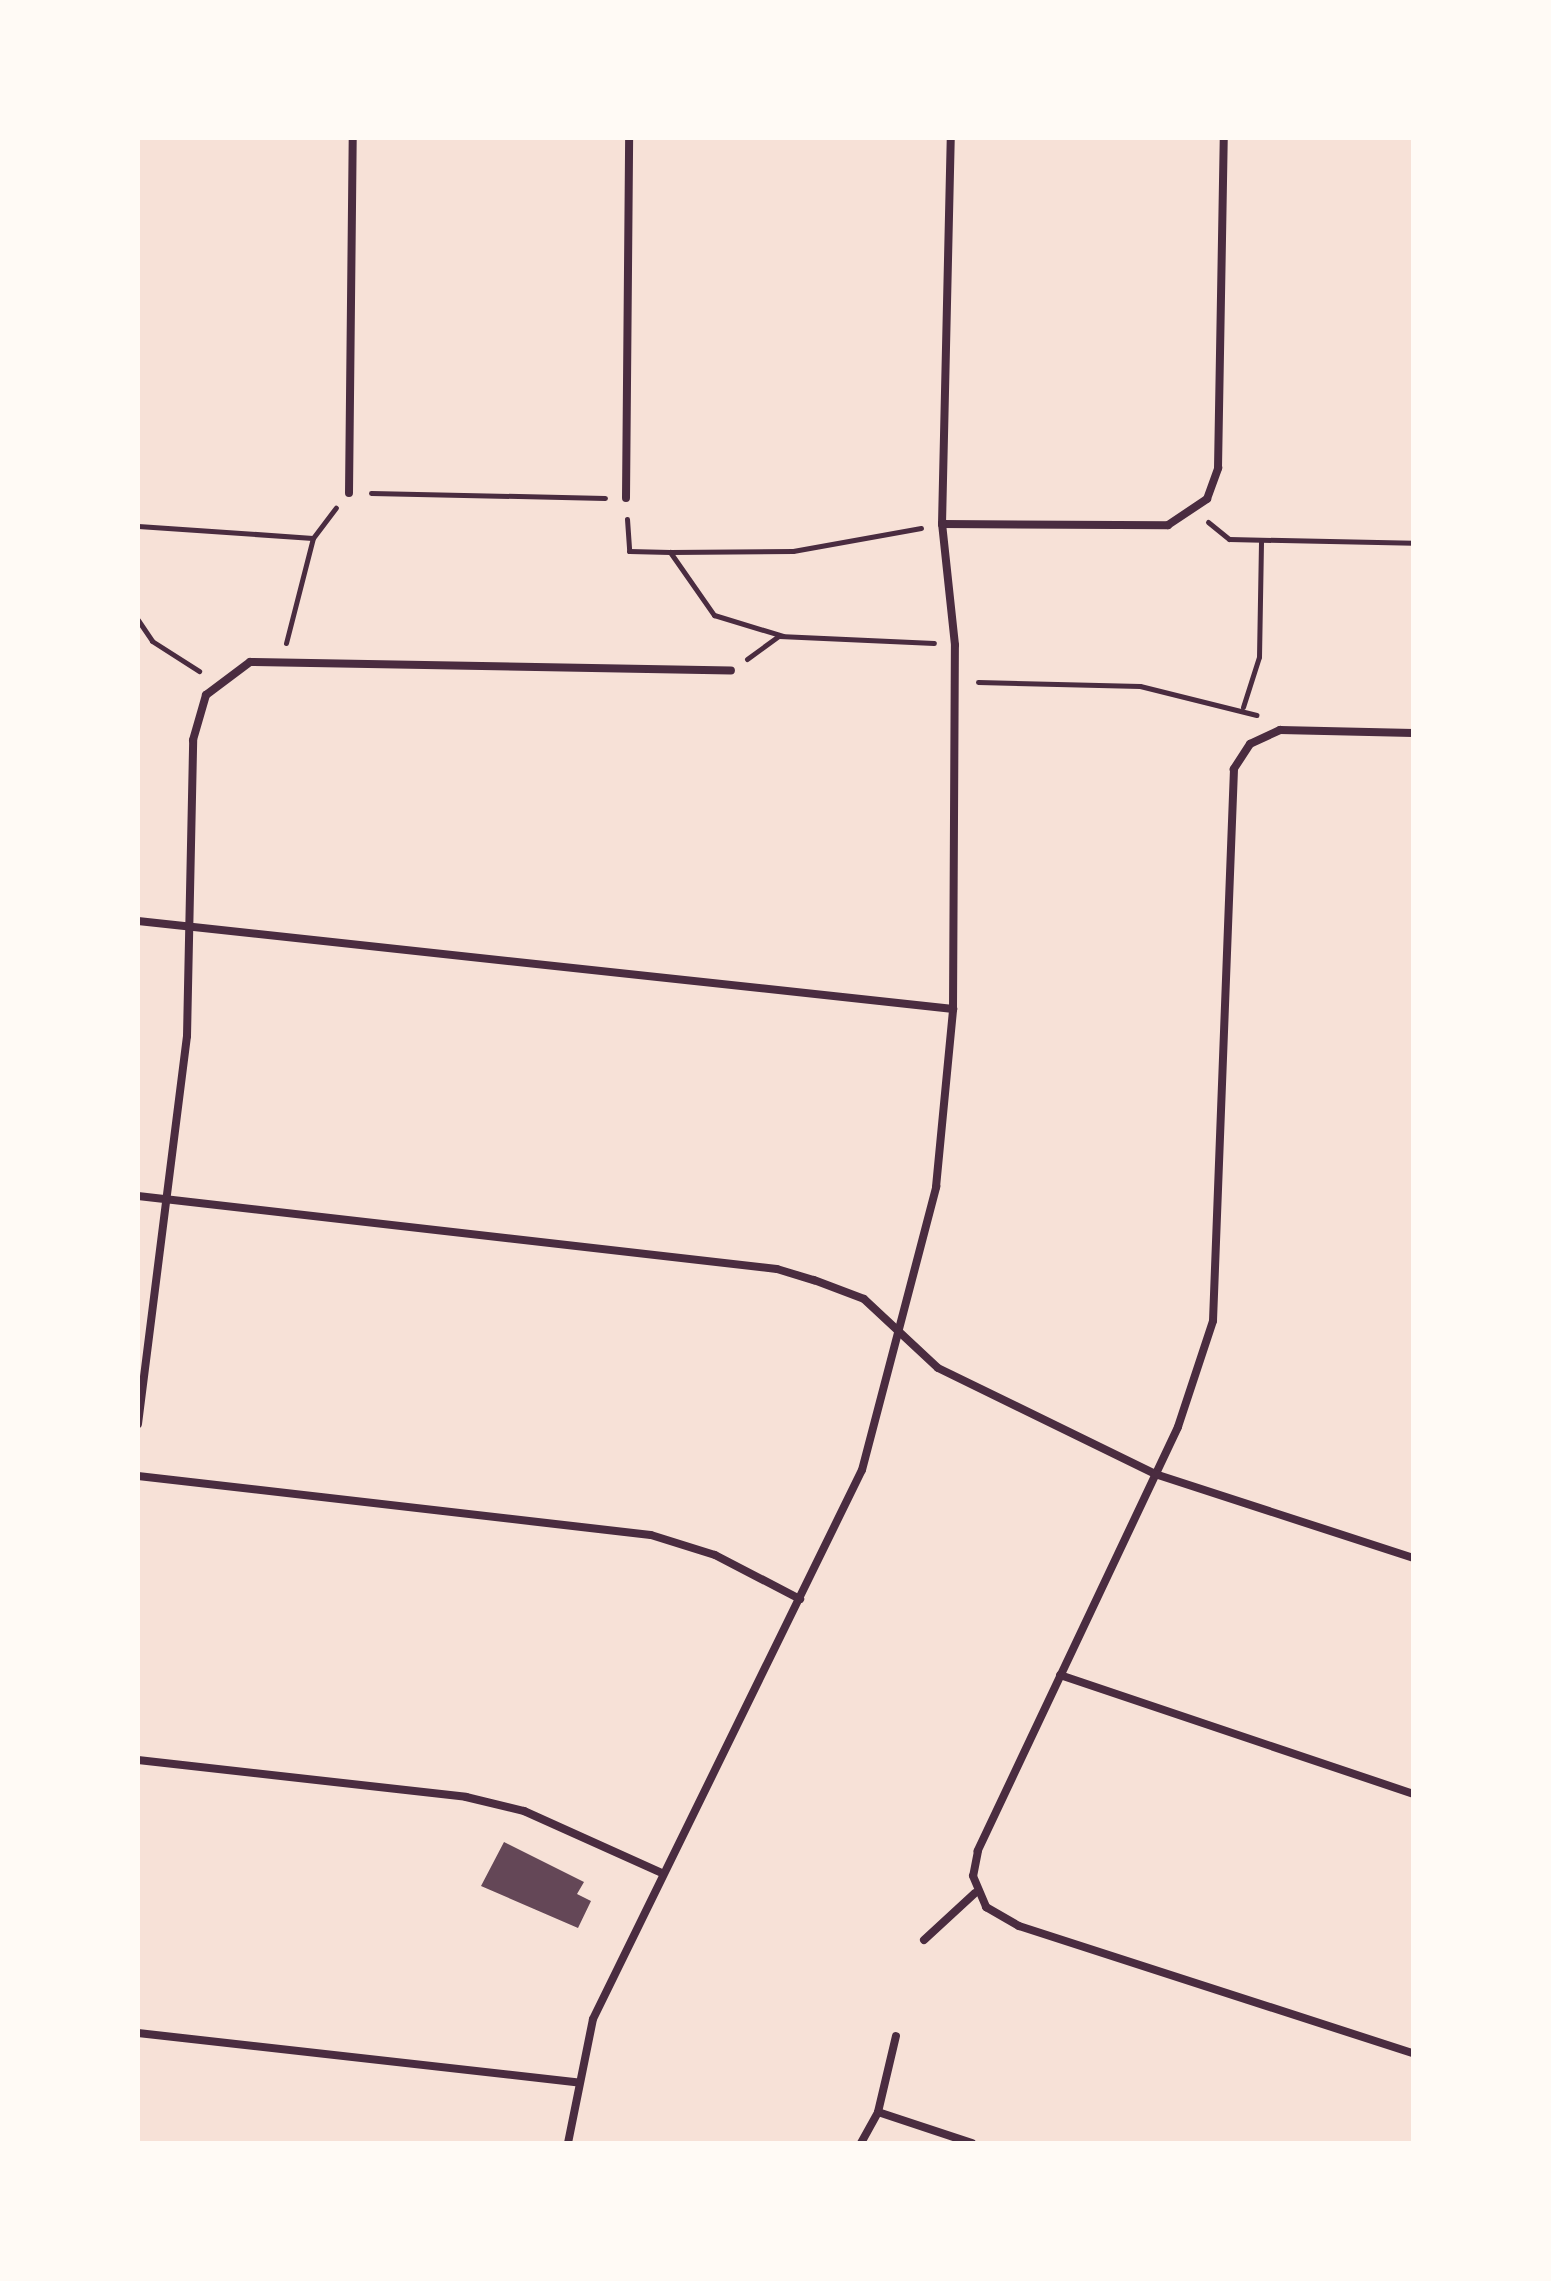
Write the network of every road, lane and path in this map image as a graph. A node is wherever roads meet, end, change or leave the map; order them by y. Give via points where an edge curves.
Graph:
1 (353, 138) edge
2 (629, 138) edge
3 (951, 138) edge
4 (1224, 138) edge
5 (349, 493) junction
6 (626, 498) junction
7 (1195, 512) junction
8 (942, 524) junction
9 (138, 526) edge
10 (313, 538) junction
11 (1261, 540) junction
12 (1413, 543) edge
13 (670, 552) junction
14 (138, 620) edge
15 (784, 636) junction
16 (955, 645) junction
17 (281, 663) junction
18 (731, 670) joint
19 (216, 682) junction
20 (956, 682) junction
21 (1243, 707) junction
22 (1280, 730) junction
23 (1413, 733) edge
24 (138, 921) edge
25 (194, 926) junction
26 (953, 1009) junction
27 (138, 1196) edge
28 (165, 1199) junction
29 (901, 1339) junction
30 (138, 1424) edge
31 (1155, 1474) junction
32 (138, 1476) edge
33 (1413, 1558) edge
34 (800, 1599) junction
35 (1060, 1675) junction
36 (138, 1760) edge
37 (1413, 1794) edge
38 (660, 1872) junction
39 (975, 1893) junction
40 (924, 1940) dead end
41 (138, 2033) edge
42 (896, 2036) dead end
43 (1413, 2053) edge
44 (576, 2082) junction
45 (878, 2112) junction
46 (568, 2143) edge
47 (861, 2143) edge
48 (972, 2143) edge

1 - 5 street
2 - 6 street
3 - 8 street
4 - 7 street via 1218,468
5 - 6 path
5 - 10 path
6 - 13 path via 629,551
7 - 8 street via 1153,526
7 - 11 path via 1229,539
8 - 13 path via 793,551
8 - 16 street
9 - 10 path
10 - 17 path
11 - 12 path
11 - 21 path via 1259,657
13 - 15 path via 714,615
14 - 19 path via 152,641
15 - 16 path
15 - 18 path
16 - 20 street
17 - 18 street
17 - 19 street via 250,662
19 - 25 street via 198,709 193,740
20 - 21 path via 1140,686
20 - 26 street
21 - 22 path
22 - 23 street
22 - 31 street via 1250,744 1231,783 1219,1283 1206,1347
24 - 25 street
25 - 26 street
25 - 28 street
26 - 29 street via 936,1187
27 - 28 street
28 - 29 street via 777,1269 864,1299
28 - 30 street
29 - 31 street via 967,1385
29 - 34 street via 862,1470
31 - 33 street
31 - 35 street
32 - 34 street via 651,1535 715,1555
34 - 38 street
35 - 37 street
35 - 39 street via 978,1851
36 - 38 street via 466,1797 524,1811
38 - 44 street via 593,2019
39 - 40 street
39 - 43 street via 1019,1926
41 - 44 street
42 - 45 street
44 - 46 street
45 - 47 street
45 - 48 street

